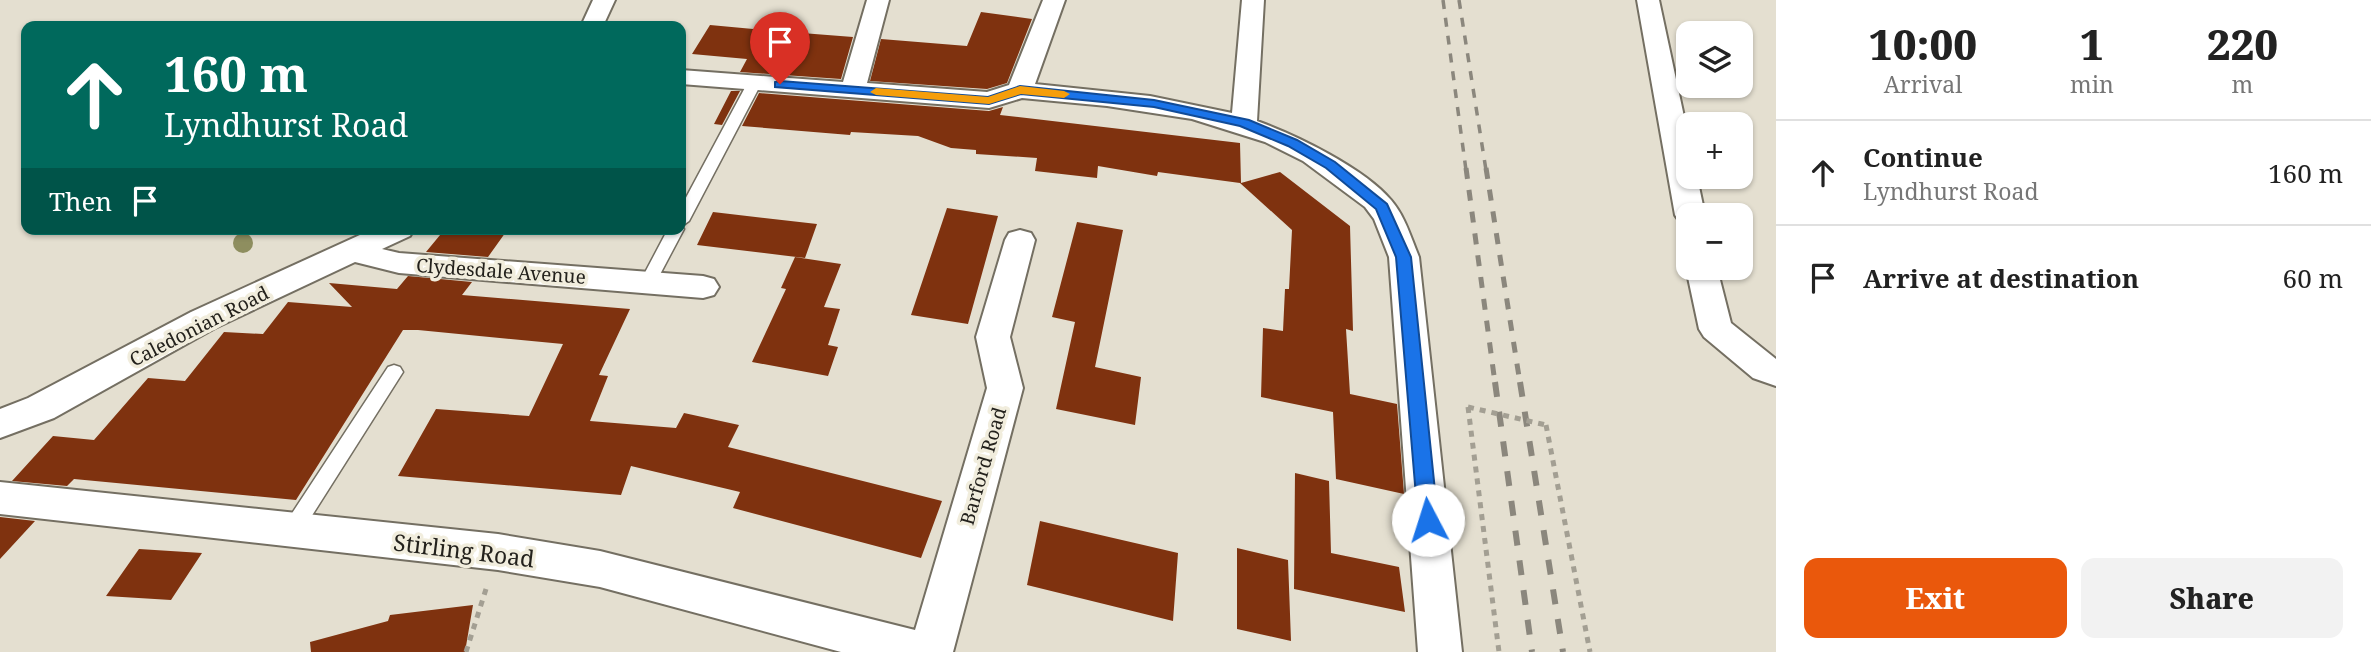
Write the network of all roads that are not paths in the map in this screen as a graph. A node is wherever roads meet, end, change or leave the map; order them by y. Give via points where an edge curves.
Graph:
1 (604, 0) edge
2 (878, 0) edge
3 (1054, 0) edge
4 (1253, 0) edge
5 (1648, 0) edge
6 (594, 21) edge
7 (686, 77) edge
8 (755, 82) junction
9 (853, 90) junction
10 (1020, 90) junction
11 (1244, 123) junction
12 (1688, 203) edge
13 (686, 211) edge
14 (388, 235) edge
15 (673, 235) edge
16 (1020, 240) dead end
17 (356, 252) junction
18 (1705, 280) edge
19 (648, 282) junction
20 (703, 287) dead end
21 (394, 372) dead end
22 (1776, 373) edge
23 (0, 424) edge
24 (0, 498) edge
25 (292, 530) junction
26 (907, 650) edge
27 (1440, 652) edge

1 - 6 street
2 - 9 street
3 - 10 street
4 - 11 street
5 - 12 street
7 - 8 street
8 - 9 street
8 - 13 lane
9 - 10 street via 989,100
10 - 11 street via 1154,104
11 - 27 street via 1331,165 1382,207 1404,257
14 - 17 street, Caledonian Road
15 - 19 lane
16 - 26 street, Barford Road via 993,337 1005,388
17 - 19 street, Clydesdale Avenue via 399,263
17 - 23 street, Caledonian Road via 203,320 41,408
18 - 22 street via 1716,329
19 - 20 street, Clydesdale Avenue
21 - 25 lane
24 - 25 street, Stirling Road
25 - 26 street, Stirling Road via 498,552 600,569

